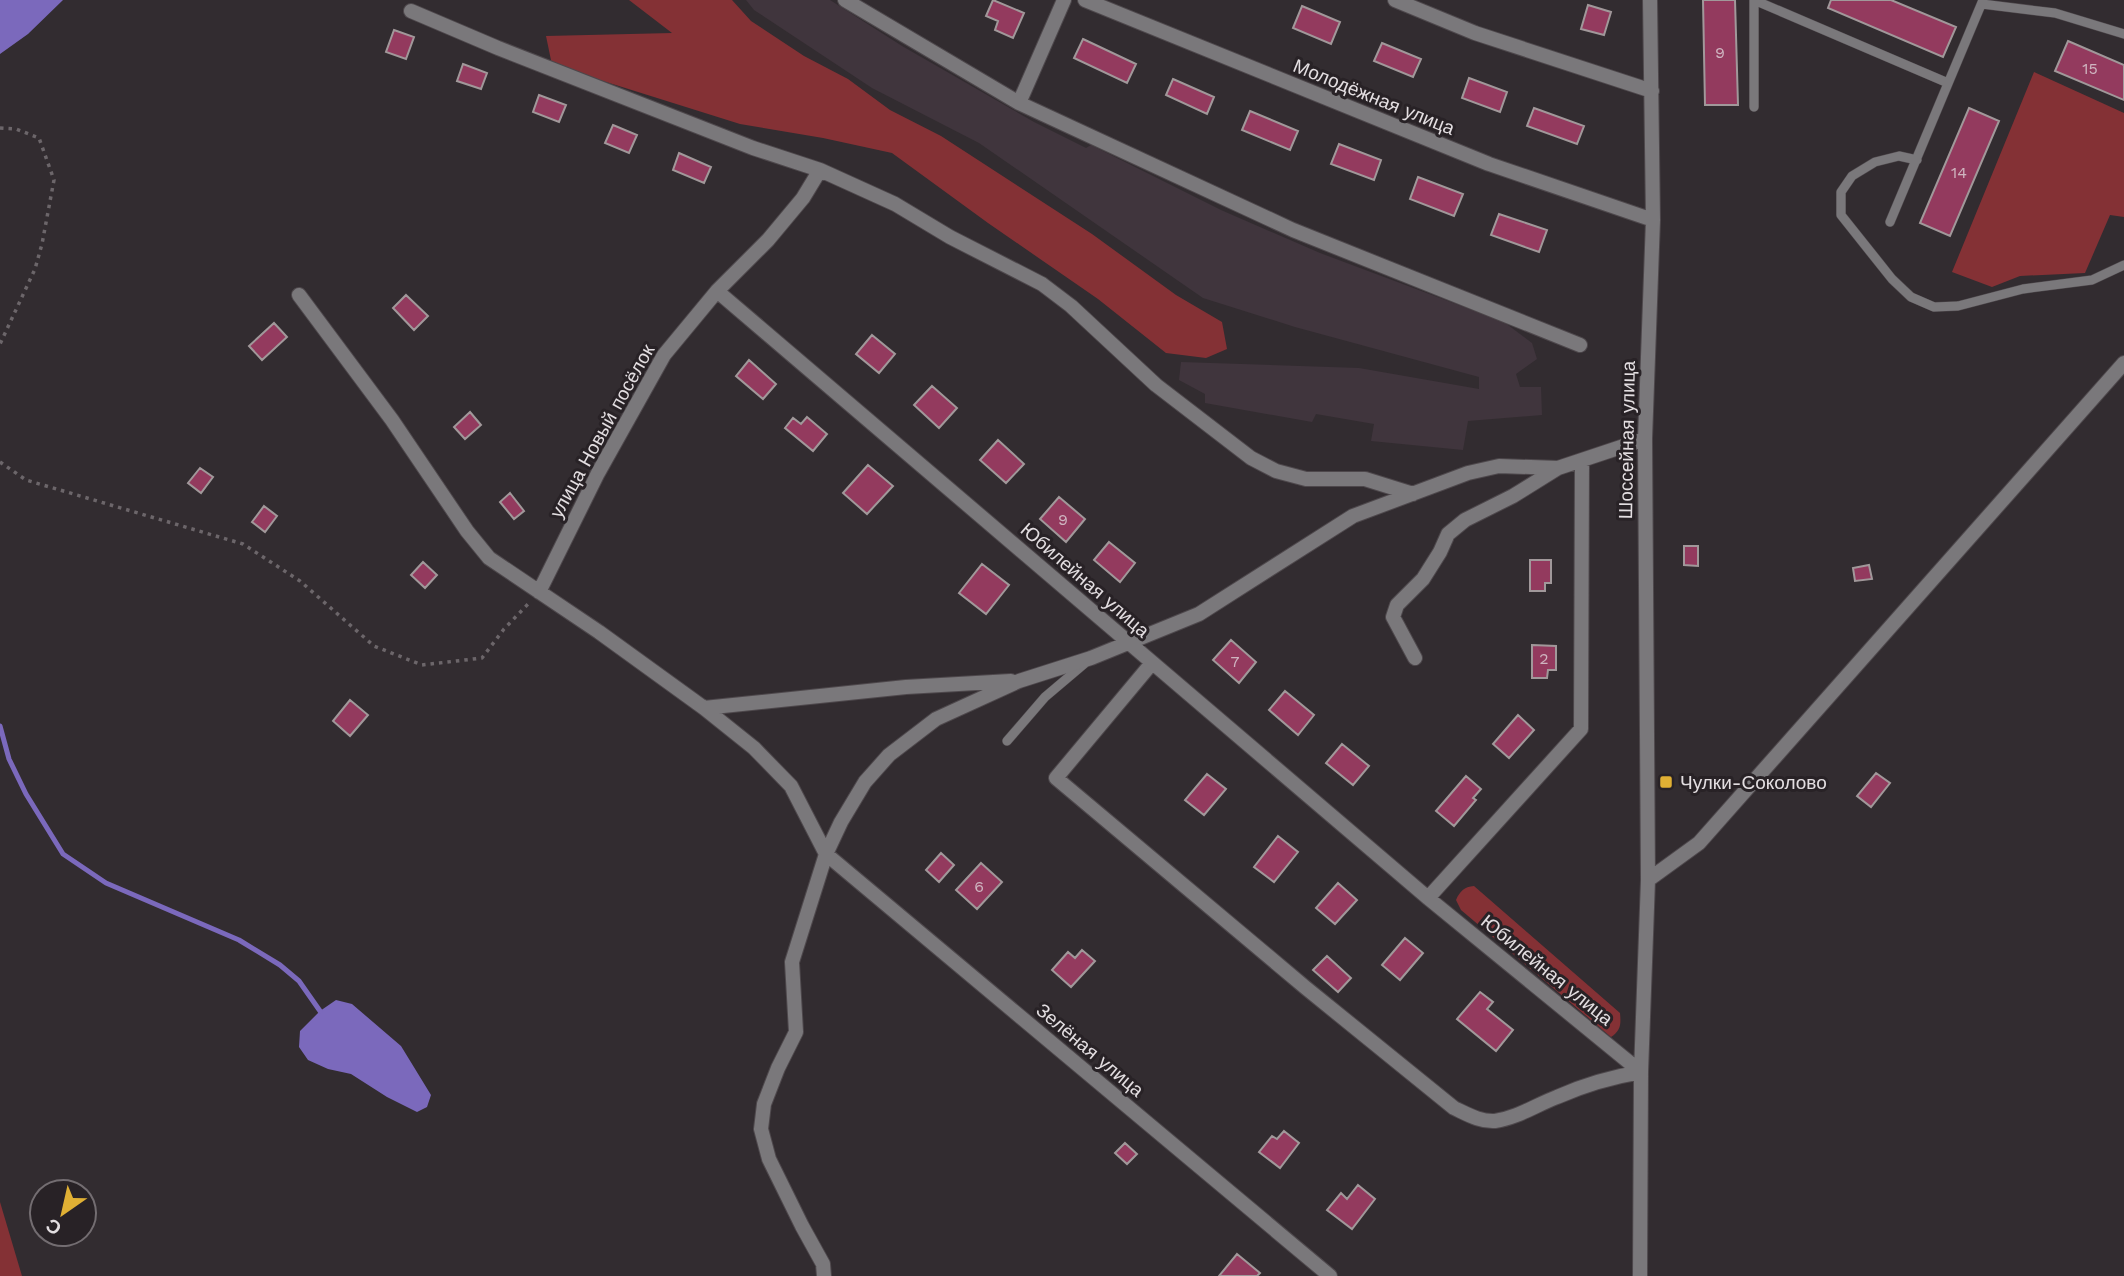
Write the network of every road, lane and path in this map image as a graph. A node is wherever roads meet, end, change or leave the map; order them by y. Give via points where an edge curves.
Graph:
1 (845, 0) edge
2 (1064, 0) edge
3 (1085, 0) edge
4 (1395, 0) edge
5 (1650, 0) edge
6 (1982, 2) edge
7 (411, 11) dead end
8 (2124, 34) edge
9 (1948, 83) junction
10 (1652, 91) junction
11 (1019, 103) junction
12 (1754, 107) dead end
13 (0, 128) edge
14 (1916, 160) junction
15 (820, 170) junction
16 (1653, 220) junction
17 (1890, 222) dead end
18 (2124, 265) edge
19 (717, 291) junction
20 (299, 295) dead end
21 (0, 344) edge
22 (1580, 345) dead end
23 (2124, 363) edge
24 (1645, 439) junction
25 (1582, 461) junction
26 (0, 462) edge
27 (1558, 468) junction
28 (1413, 494) junction
29 (539, 592) junction
30 (1128, 643) junction
31 (1091, 658) junction
32 (1415, 658) dead end
33 (1152, 663) junction
34 (1020, 681) junction
35 (704, 708) junction
36 (1007, 741) dead end
37 (826, 854) junction
38 (1648, 880) junction
39 (1428, 898) junction
40 (1641, 1072) junction
41 (824, 1276) edge
42 (1330, 1276) edge
43 (1640, 1276) edge

1 - 11 street
2 - 11 street
3 - 16 street, Молодёжная улица via 1489,164
4 - 10 street via 1475,33
5 - 10 street, Шоссейная улица
6 - 8 lane via 2055,13
6 - 9 lane
7 - 15 street via 728,138
9 - 12 lane via 1754,0
9 - 14 lane
10 - 16 street, Шоссейная улица
11 - 22 street via 1293,230
13 - 21 path via 39,138 54,180 35,269
14 - 17 lane
14 - 18 lane via 1899,156 1875,162 1852,176 1841,192 1841,215 1911,297 1934,307 1958,306 2023,289 2092,280
15 - 19 street, улица Новый посёлок via 768,240
15 - 28 street via 895,204 1042,284 1156,385 1251,458 1306,479 1365,479
16 - 24 street, Шоссейная улица
19 - 29 street, улица Новый посёлок via 664,355
19 - 30 street, Юбилейная улица
20 - 29 street via 467,531 489,558
23 - 38 street via 1699,843
24 - 25 street
24 - 38 street, Шоссейная улица
25 - 27 street
25 - 39 street via 1581,729
26 - 29 path via 26,480 243,544 300,581 374,646 422,666 482,658
27 - 28 street via 1499,466
27 - 32 street via 1448,534 1423,579 1397,605 1393,617
28 - 30 street via 1353,516 1199,614
29 - 35 street
30 - 31 street
30 - 33 street, Юбилейная улица
31 - 34 street
31 - 36 lane via 1045,697
33 - 39 street, Юбилейная улица
33 - 40 street via 1056,778 1306,988 1454,1108 1474,1118 1494,1121 1604,1079
34 - 35 street via 906,687
34 - 37 street via 936,719 889,755 865,782
35 - 37 street via 754,748 791,786
37 - 41 street via 792,962 796,1032 764,1104 761,1129 769,1159 823,1264
37 - 42 street, Зелёная улица
38 - 40 street, Шоссейная улица
39 - 40 street, Юбилейная улица
40 - 43 street, Шоссейная улица

